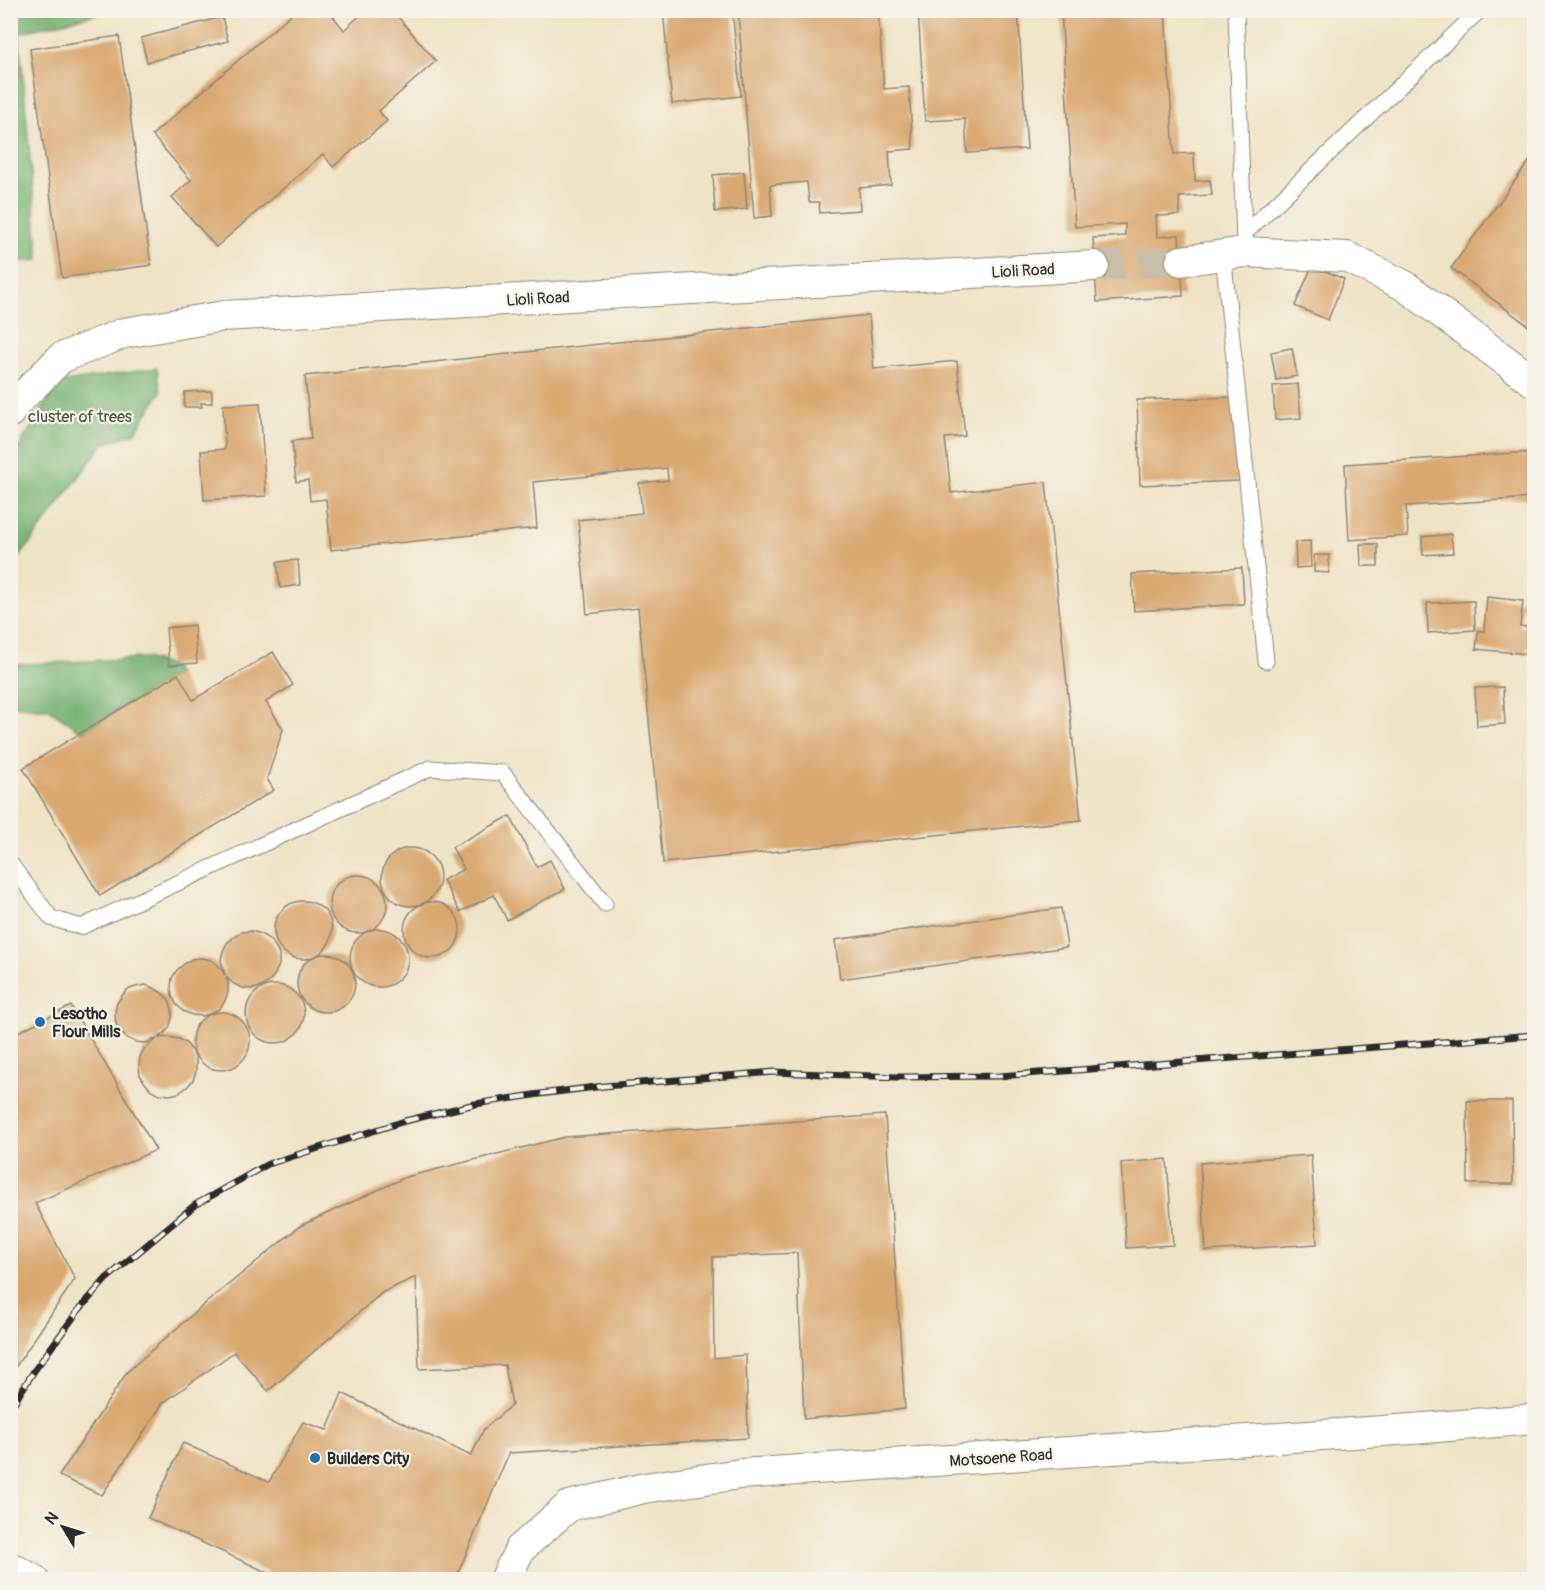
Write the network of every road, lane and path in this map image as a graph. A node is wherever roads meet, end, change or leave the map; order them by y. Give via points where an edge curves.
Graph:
1 (1236, 10) edge
2 (1480, 10) edge
3 (1237, 247) junction
4 (1181, 261) tunnel mouth
5 (1094, 266) tunnel mouth
6 (1534, 382) edge
7 (10, 412) edge
8 (1266, 661) dead end
9 (10, 863) edge
10 (605, 904) dead end
11 (1534, 1419) edge
12 (10, 1567) edge
13 (34, 1580) edge
14 (505, 1580) edge

1 - 3 lane
2 - 3 lane
3 - 4 street
3 - 6 street via 1347,257 1405,286
3 - 8 lane
5 - 7 street, Lioli Road via 224,316 124,333 61,358
9 - 10 lane via 51,918 81,927 430,768 493,772 503,773
11 - 14 street, Motsoene Road via 740,1474 644,1488 569,1506 520,1549
12 - 13 street

